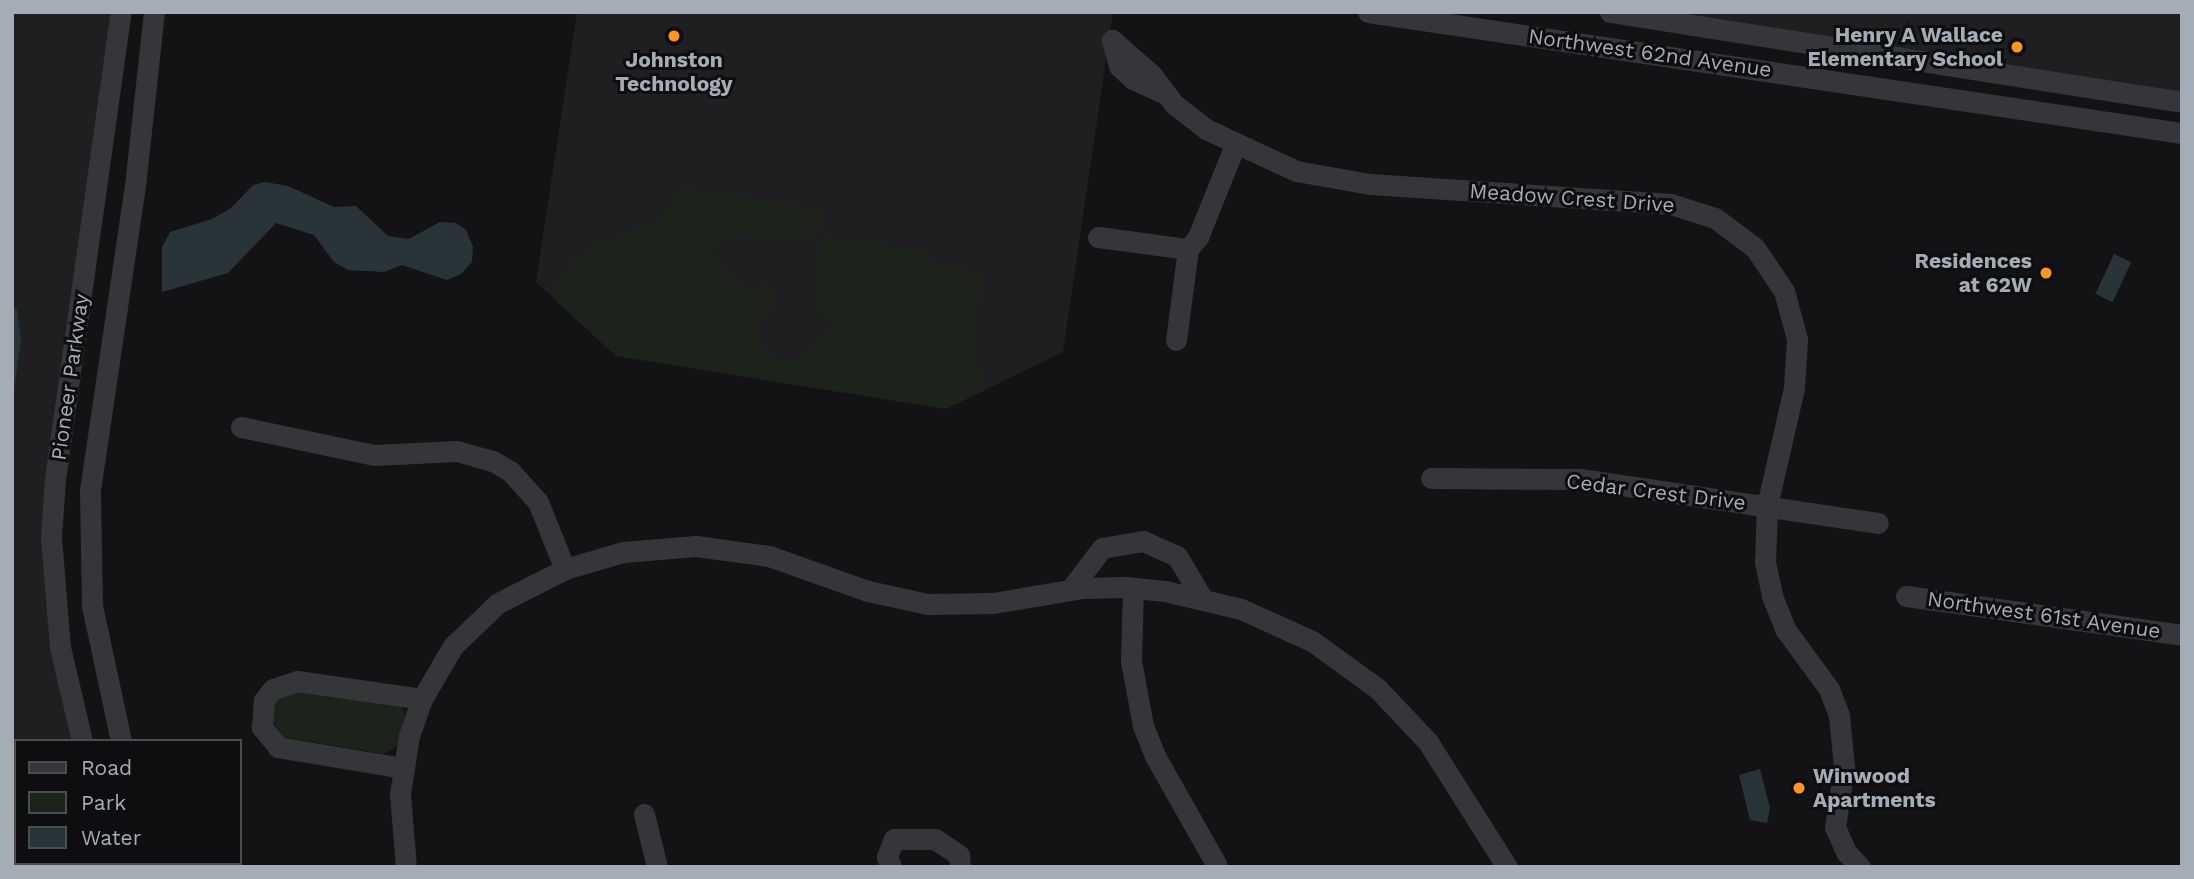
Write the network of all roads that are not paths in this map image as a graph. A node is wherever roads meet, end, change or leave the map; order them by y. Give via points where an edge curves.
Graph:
1 (121, 12) edge
2 (154, 12) edge
3 (1368, 12) edge
4 (1610, 12) edge
5 (1161, 92) dead end
6 (2182, 102) edge
7 (2182, 133) edge
8 (1235, 145) junction
9 (1098, 237) dead end
10 (1188, 249) junction
11 (1176, 340) dead end
12 (242, 427) dead end
13 (1432, 478) dead end
14 (1768, 506) junction
15 (1878, 523) dead end
16 (565, 569) junction
17 (1133, 588) junction
18 (1070, 590) junction
19 (1906, 596) dead end
20 (1202, 598) junction
21 (2182, 635) edge
22 (422, 699) junction
23 (82, 739) edge
24 (121, 739) edge
25 (403, 768) junction
26 (644, 814) dead end
27 (1216, 864) dead end
28 (406, 867) edge
29 (657, 867) edge
30 (891, 867) edge
31 (960, 867) edge
32 (1507, 867) edge
33 (1860, 867) edge

1 - 23 street, Pioneer Parkway via 55,479 51,537 60,647
2 - 24 street, Pioneer Parkway via 135,186 90,490 92,606
3 - 7 street, Northwest 62nd Avenue
4 - 6 street, Northwest 62nd Avenue
5 - 8 street, Meadow Crest Drive via 1206,129
8 - 10 street via 1198,237
8 - 14 street, Meadow Crest Drive via 1281,166 1332,180 1662,202 1693,209 1737,232 1778,280 1797,339 1794,388
9 - 10 street
10 - 11 street
12 - 16 street via 374,456 457,451 493,461 511,472 538,502
13 - 14 street, Cedar Crest Drive via 1580,479
14 - 15 street, Cedar Crest Drive
14 - 33 street, Meadow Crest Drive via 1765,562 1772,596 1785,629 1829,690 1839,715 1844,766 1835,827 1846,852
16 - 18 street via 623,552 696,546 769,555 868,591 928,604 993,603
16 - 22 street via 499,603 472,625 437,667
17 - 18 street
17 - 20 street
17 - 27 street via 1131,661 1143,726 1155,757
18 - 20 street via 1102,548 1143,541 1177,556
19 - 21 street, Northwest 61st Avenue
20 - 32 street via 1300,635 1377,688 1428,742
22 - 25 street
22 - 25 street via 297,681 273,688 262,707 261,727 278,747
25 - 28 street via 400,824
26 - 29 street
30 - 31 street via 887,857 894,839 935,839 959,855

